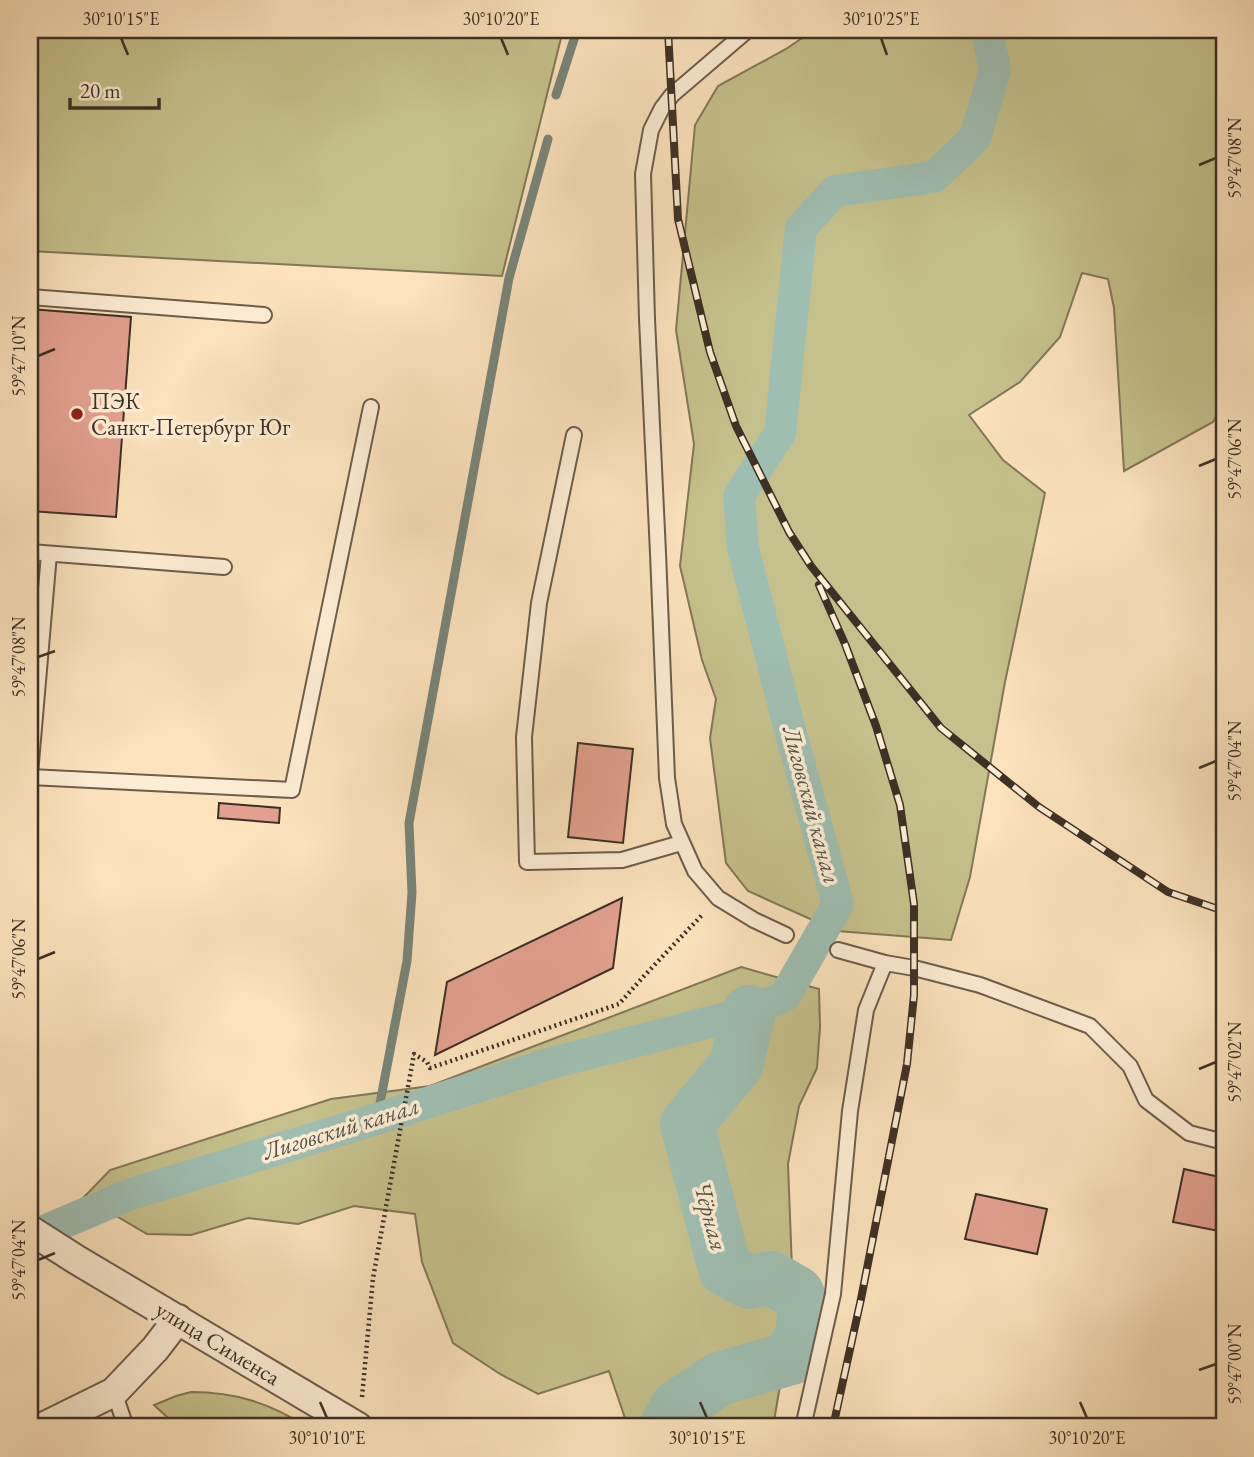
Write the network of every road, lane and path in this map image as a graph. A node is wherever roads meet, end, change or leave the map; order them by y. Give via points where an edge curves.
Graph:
1 (748, 30) edge
2 (30, 298) edge
3 (264, 315) dead end
4 (371, 407) dead end
5 (574, 435) dead end
6 (30, 552) edge
7 (49, 554) junction
8 (224, 567) dead end
9 (35, 646) edge
10 (30, 776) edge
11 (681, 843) junction
12 (718, 898) junction
13 (786, 935) dead end
14 (838, 950) dead end
15 (885, 963) junction
16 (1224, 1142) edge
17 (30, 1230) edge
18 (178, 1319) junction
19 (114, 1392) junction
20 (360, 1416) edge
21 (43, 1427) edge
22 (126, 1427) edge
23 (803, 1427) edge

1 - 11 lane via 662,108 651,130 643,174 667,778
2 - 3 lane
4 - 10 lane via 292,790
5 - 11 lane via 539,603 525,723 527,862 622,860
6 - 7 lane
7 - 8 lane
7 - 9 lane
9 - 10 lane
11 - 12 lane via 695,871
12 - 13 lane
12 - 20 path via 619,1004 430,1068 414,1054 373,1278
14 - 15 lane
15 - 16 lane via 980,985 1090,1026 1130,1066 1146,1100 1189,1133
15 - 23 lane via 866,1010 850,1111 833,1294
17 - 18 street, улица Сименса
18 - 19 street
18 - 20 street, улица Сименса
19 - 21 street
19 - 22 lane

